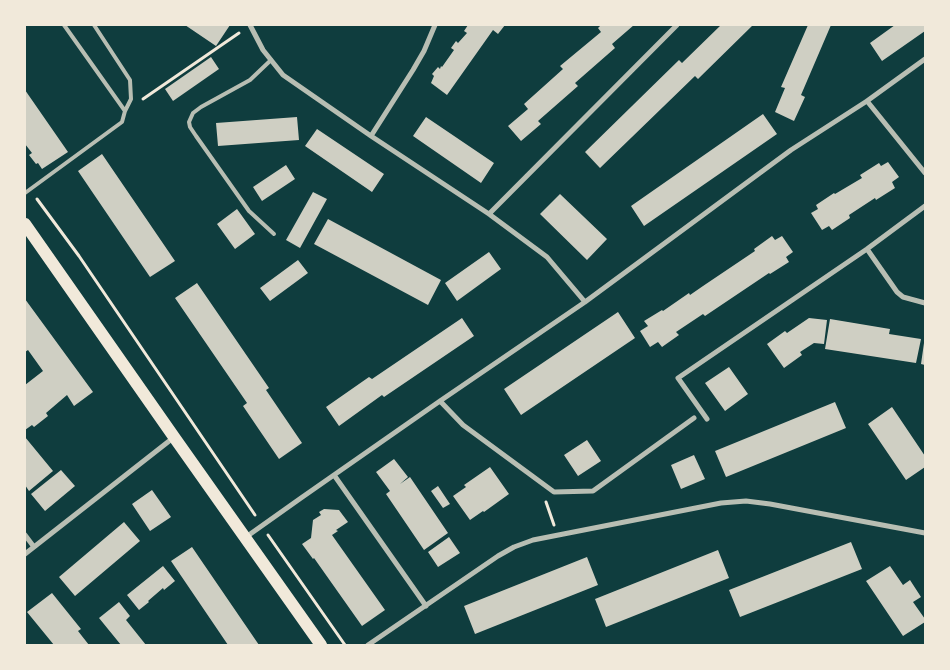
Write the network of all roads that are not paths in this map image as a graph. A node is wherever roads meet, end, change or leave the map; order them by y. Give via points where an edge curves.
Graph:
1 (64, 25) edge
2 (94, 25) edge
3 (250, 25) edge
4 (435, 25) edge
5 (677, 25) edge
6 (925, 59) edge
7 (271, 60) junction
8 (867, 101) junction
9 (125, 111) junction
10 (371, 136) junction
11 (925, 173) edge
12 (25, 193) edge
13 (925, 206) edge
14 (489, 214) junction
15 (25, 224) edge
16 (274, 234) dead end
17 (867, 249) junction
18 (585, 302) junction
19 (925, 303) edge
20 (440, 401) junction
21 (694, 418) dead end
22 (707, 419) dead end
23 (174, 437) junction
24 (334, 475) junction
25 (925, 533) edge
26 (25, 535) edge
27 (246, 538) junction
28 (34, 546) junction
29 (25, 554) edge
30 (426, 606) junction
31 (321, 645) edge
32 (368, 645) edge

1 - 9 lane
2 - 9 lane via 130,80 131,99
3 - 7 street
4 - 10 street via 424,51
5 - 14 street
6 - 8 street
7 - 10 street via 283,76
7 - 16 lane via 250,80 193,113 189,122 249,211
8 - 11 street
8 - 18 street via 791,150
9 - 12 lane via 122,122
10 - 14 street
13 - 17 street
14 - 18 street via 547,257
15 - 23 main road
17 - 19 street via 903,298
17 - 22 street via 678,378
18 - 20 street
20 - 21 street via 462,425 554,492 593,492
20 - 24 street
23 - 27 main road
23 - 28 street
24 - 27 street
24 - 30 street
25 - 30 street via 770,504 746,501 721,503 533,540 506,551
26 - 28 street
27 - 31 main road
28 - 29 street
30 - 32 street

